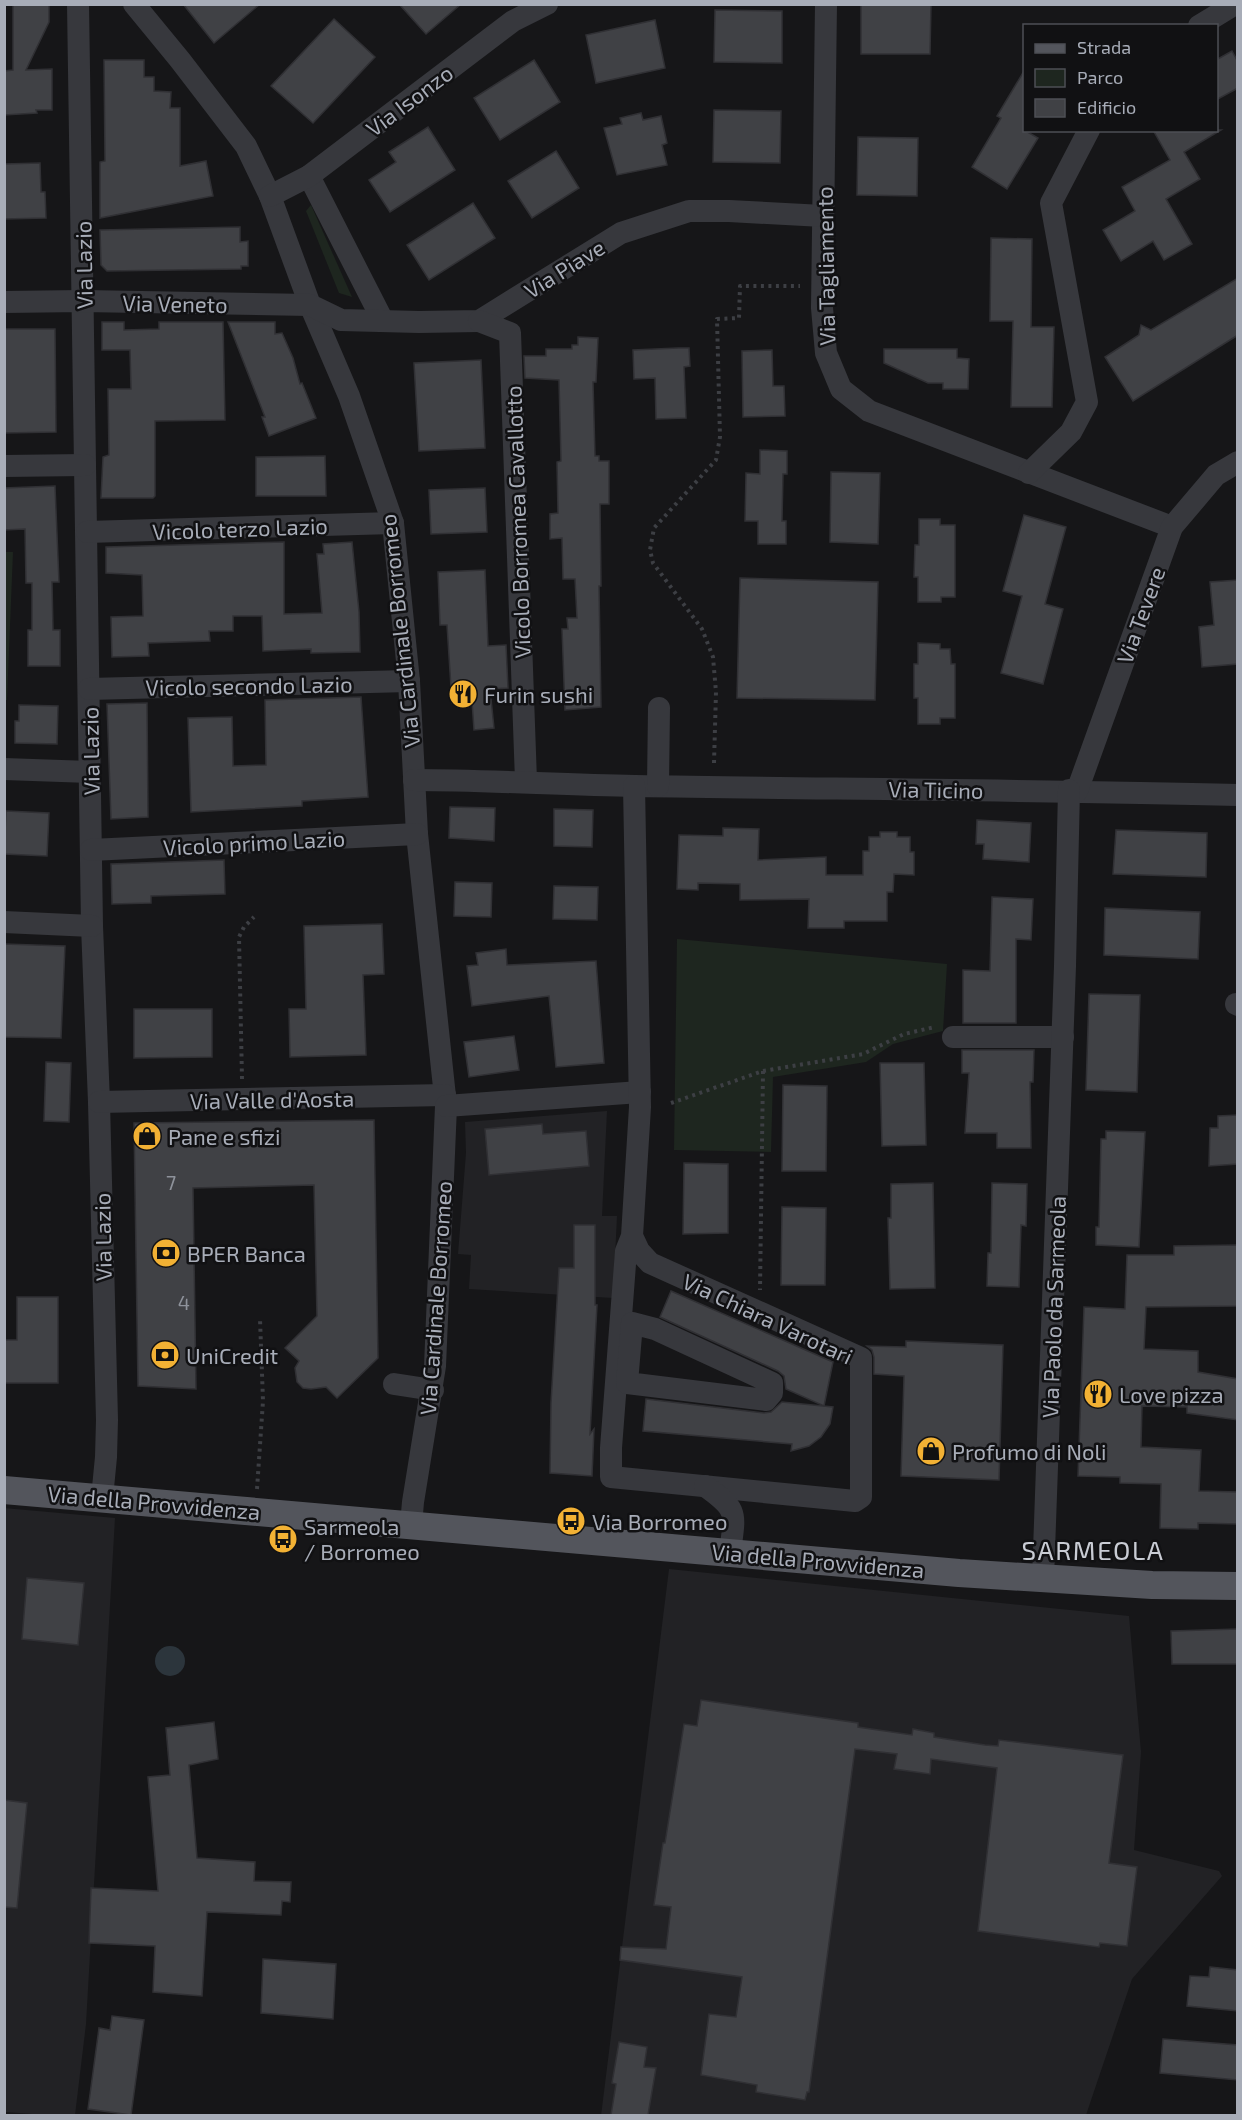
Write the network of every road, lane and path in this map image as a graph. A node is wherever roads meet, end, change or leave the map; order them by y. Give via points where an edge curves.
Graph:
1 (78, 4) edge
2 (134, 4) edge
3 (547, 4) edge
4 (826, 4) edge
5 (1235, 4) edge
6 (1202, 24) edge
7 (1088, 132) edge
8 (309, 176) junction
9 (270, 196) junction
10 (823, 216) junction
11 (805, 286) dead end
12 (83, 301) junction
13 (4, 302) edge
14 (310, 305) junction
15 (383, 321) junction
16 (479, 321) junction
17 (1238, 462) edge
18 (85, 465) junction
19 (4, 466) edge
20 (1029, 473) junction
21 (393, 523) junction
22 (1172, 527) junction
23 (87, 532) junction
24 (409, 681) junction
25 (89, 689) junction
26 (658, 708) dead end
27 (714, 763) dead end
28 (4, 769) edge
29 (90, 772) junction
30 (414, 780) junction
31 (526, 781) junction
32 (634, 786) junction
33 (658, 786) junction
34 (1073, 791) junction
35 (1238, 795) edge
36 (417, 834) junction
37 (91, 850) junction
38 (254, 918) dead end
39 (4, 922) edge
40 (92, 926) junction
41 (953, 1037) joint
42 (1063, 1037) junction
43 (763, 1071) junction
44 (243, 1085) dead end
45 (640, 1092) junction
46 (446, 1101) junction
47 (99, 1102) junction
48 (670, 1103) dead end
49 (632, 1236) junction
50 (650, 1263) junction
51 (624, 1282) junction
52 (760, 1295) dead end
53 (260, 1319) dead end
54 (627, 1383) joint
55 (394, 1384) dead end
56 (433, 1390) junction
57 (257, 1483) dead end
58 (705, 1486) junction
59 (4, 1490) edge
60 (754, 1490) junction
61 (102, 1498) junction
62 (733, 1514) junction
63 (411, 1525) junction
64 (730, 1552) junction
65 (1043, 1578) junction
66 (1238, 1586) edge

1 - 12 street, Via Lazio
2 - 9 street, Via Cardinale Borromeo via 246,146
3 - 8 street, Via Isonzo via 513,21
4 - 10 street, Via Tagliamento
5 - 6 street
7 - 20 street via 1051,203 1087,402 1071,432
8 - 9 street, Via Isonzo
8 - 15 street
9 - 14 street, Via Cardinale Borromeo
10 - 16 street, Via Piave via 689,211 621,233
10 - 20 street, Via Tagliamento via 822,308 826,353 841,389 869,411
11 - 27 path via 740,286 739,318 717,319 717,460 654,528 650,550 653,563 702,629 713,657
12 - 13 street, Via Veneto
12 - 14 street, Via Veneto
12 - 18 street, Via Lazio
14 - 15 street via 341,320
14 - 21 street, Via Cardinale Borromeo via 349,396
15 - 16 street
16 - 31 street, Vicolo Borromea Cavallotto via 510,333
17 - 22 street, Via Tevere via 1216,475
18 - 19 street
18 - 23 street, Via Lazio
20 - 22 street, Via Tagliamento
21 - 23 street, Vicolo terzo Lazio
21 - 24 street, Via Cardinale Borromeo
22 - 34 street, Via Tevere
23 - 25 street, Via Lazio
24 - 25 street, Vicolo secondo Lazio
24 - 30 street, Via Cardinale Borromeo
25 - 29 street, Via Lazio
26 - 33 street
28 - 29 street
29 - 37 street, Via Lazio
30 - 31 street, Via Ticino
30 - 36 street, Via Cardinale Borromeo
31 - 32 street, Via Ticino
32 - 33 street, Via Ticino
32 - 45 street
33 - 34 street, Via Ticino
34 - 35 street, Via Ticino
34 - 42 street, Via Paolo da Sarmeola
36 - 37 street, Vicolo primo Lazio
36 - 46 street, Via Cardinale Borromeo
37 - 40 street, Via Lazio
38 - 44 path via 239,937
39 - 40 street
40 - 47 street, Via Lazio
41 - 42 street
41 - 43 path via 939,1026 904,1034 863,1054
42 - 65 street, Via Paolo da Sarmeola
43 - 48 path
43 - 52 path
45 - 46 street
45 - 49 street, Via Chiara Varotari
46 - 47 street, Via Valle d'Aosta
46 - 56 street, Via Cardinale Borromeo
47 - 61 street, Via Lazio via 107,1420
49 - 50 street
49 - 51 street, Via Chiara Varotari via 626,1251
50 - 51 street
50 - 60 street, Via Chiara Varotari via 861,1358 861,1497 855,1501
51 - 58 street, Via Chiara Varotari via 611,1477
53 - 57 path via 262,1401
54 - 54 street via 632,1323 655,1329 772,1383 772,1393 766,1400
55 - 56 street
56 - 63 street, Via Cardinale Borromeo
58 - 60 street, Via Chiara Varotari
58 - 62 street via 725,1500
59 - 61 main road, Via della Provvidenza
60 - 62 street
61 - 63 main road, Via della Provvidenza
62 - 64 street
63 - 64 main road, Via della Provvidenza
64 - 65 main road, Via della Provvidenza
65 - 66 main road, Via della Provvidenza

